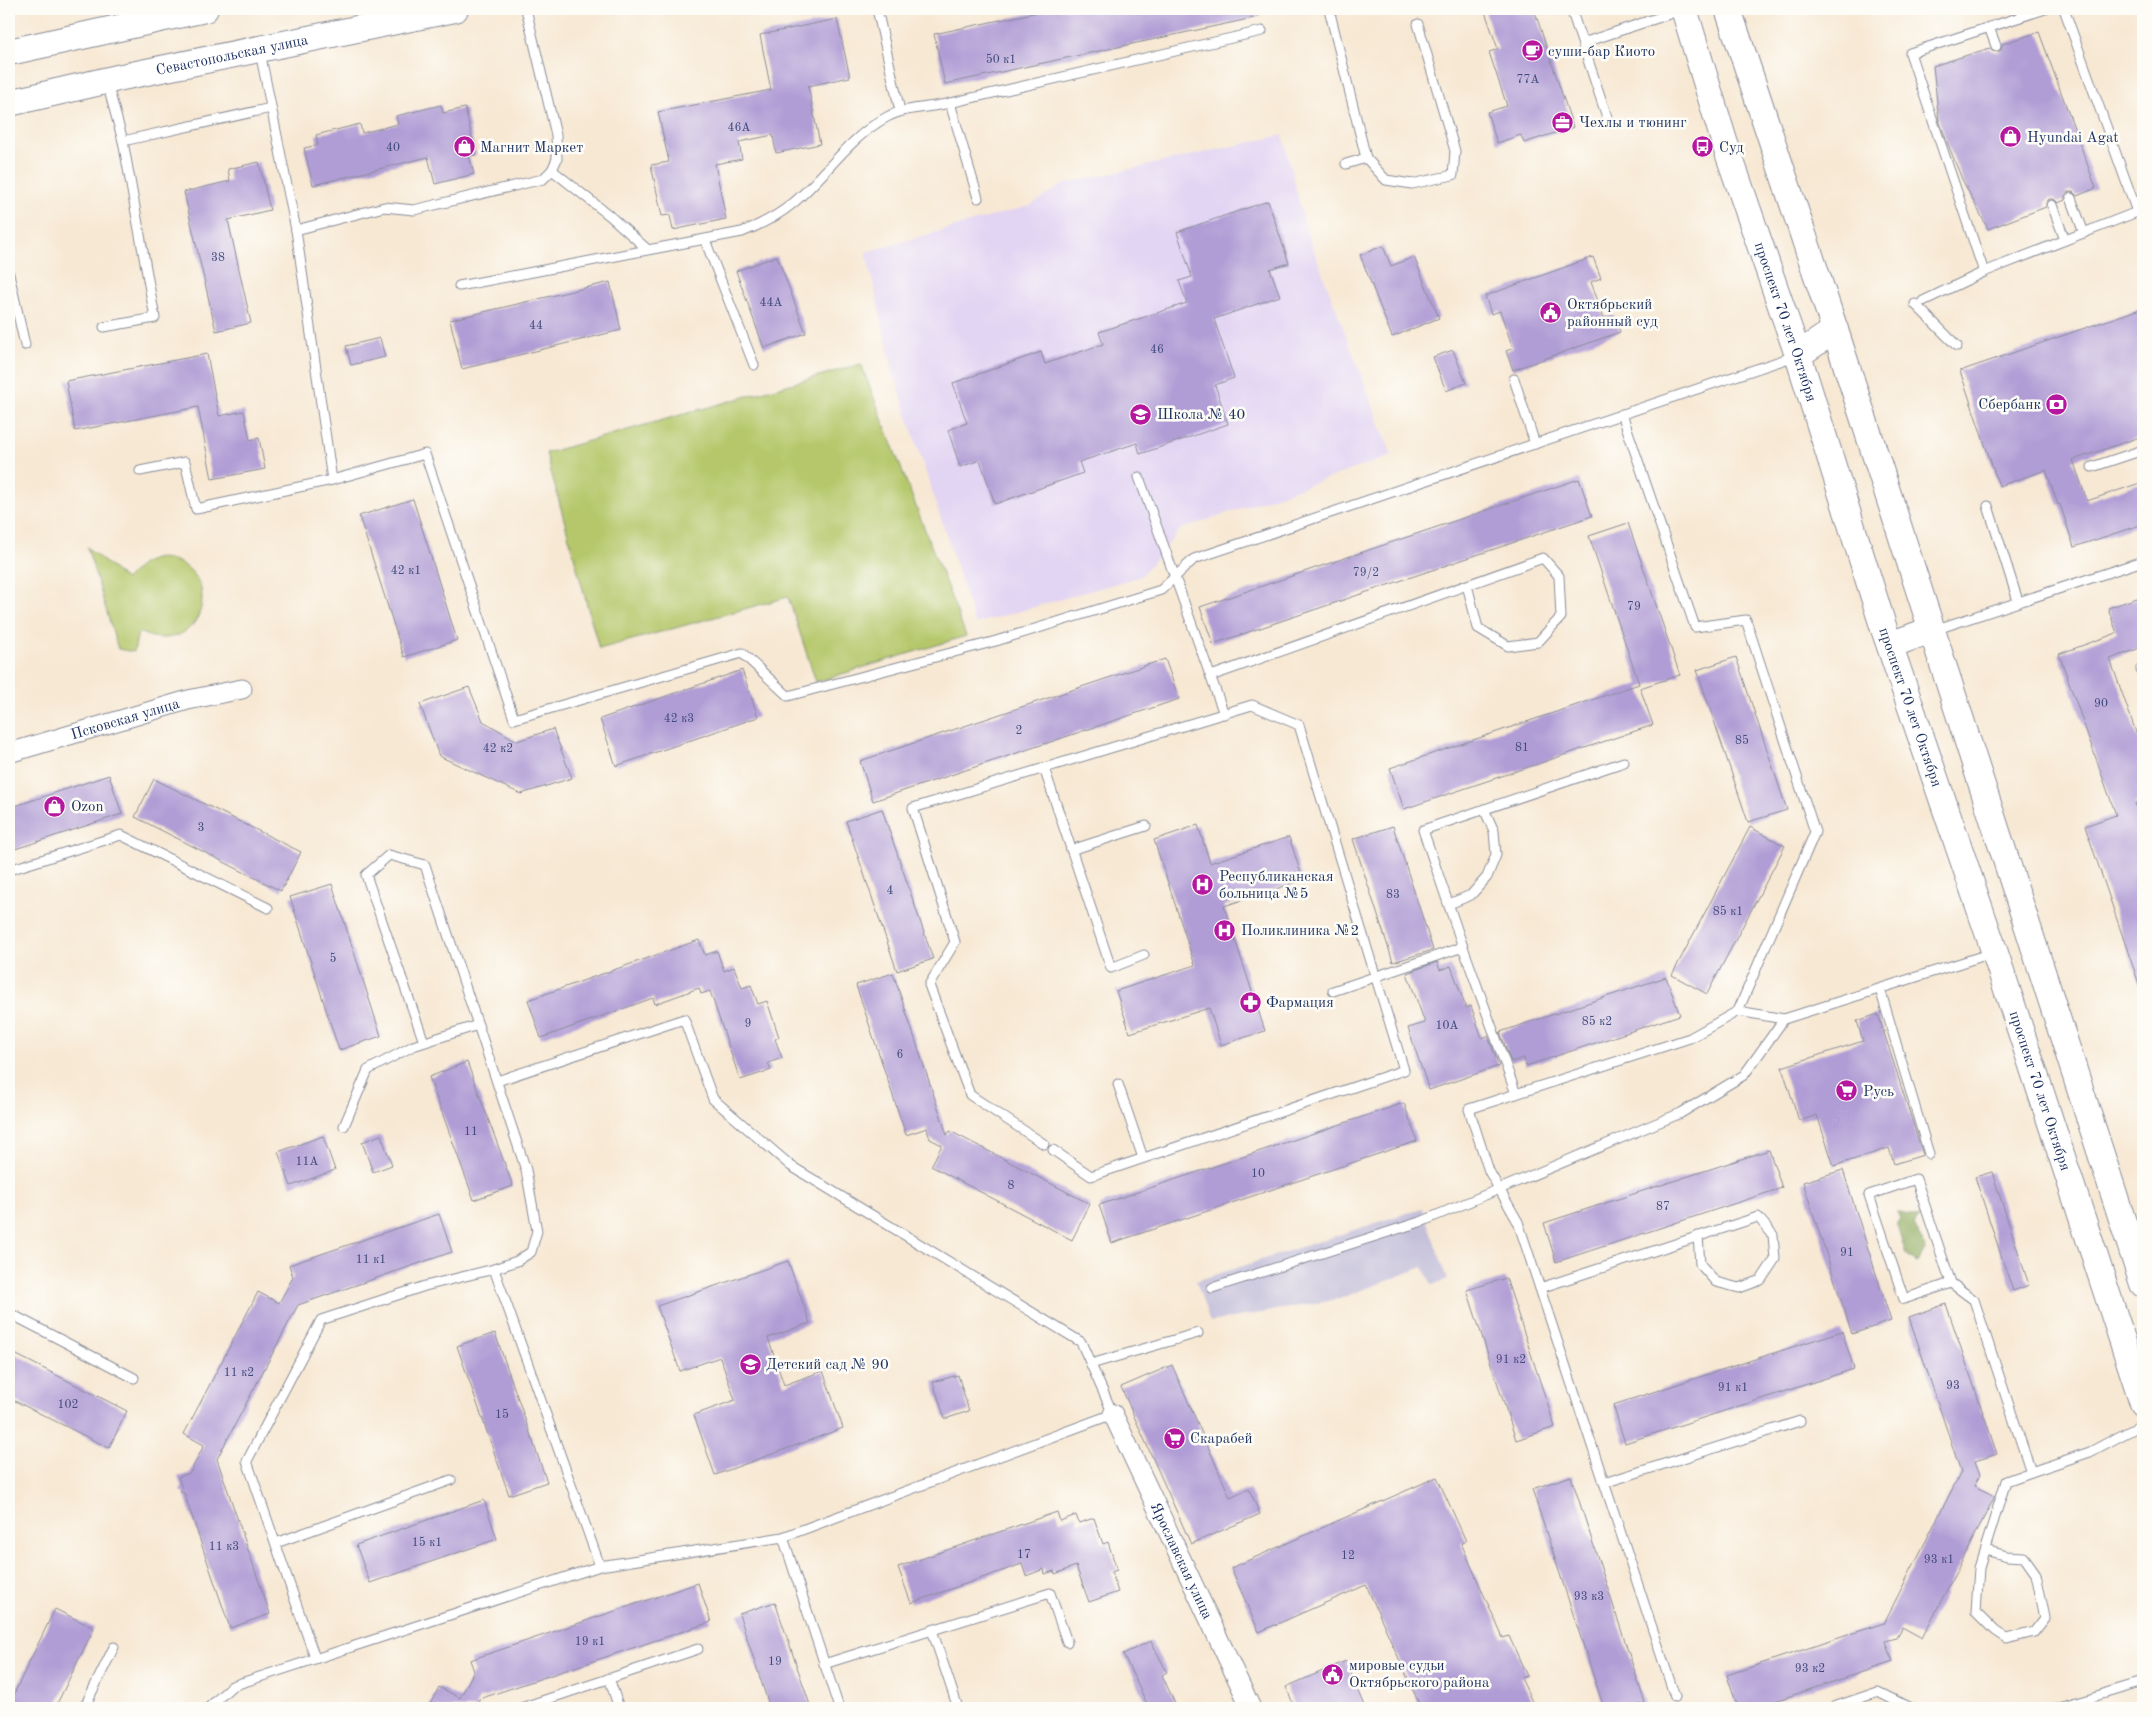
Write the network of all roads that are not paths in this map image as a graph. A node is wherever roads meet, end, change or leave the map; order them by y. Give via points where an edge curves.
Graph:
1 (205, 9) edge
2 (454, 9) edge
3 (526, 9) edge
4 (877, 9) edge
5 (1329, 9) edge
6 (1571, 9) edge
7 (1684, 9) edge
8 (1729, 9) edge
9 (2045, 9) edge
10 (2064, 9) edge
11 (1418, 24) dead end
12 (1989, 27) junction
13 (1262, 31) dead end
14 (1583, 43) junction
15 (1996, 46) dead end
16 (259, 49) junction
17 (9, 52) edge
18 (106, 81) junction
19 (9, 103) edge
20 (950, 104) junction
21 (271, 108) junction
22 (900, 111) junction
23 (1609, 123) dead end
24 (123, 142) junction
25 (1366, 158) junction
26 (1346, 164) dead end
27 (552, 170) junction
28 (978, 198) dead end
29 (2071, 198) dead end
30 (2052, 205) dead end
31 (296, 230) junction
32 (2084, 233) junction
33 (705, 240) junction
34 (2065, 240) junction
35 (647, 250) junction
36 (1984, 272) junction
37 (9, 274) edge
38 (459, 286) dead end
39 (104, 327) dead end
40 (1835, 330) junction
41 (25, 345) dead end
42 (1956, 346) dead end
43 (1798, 355) junction
44 (754, 365) dead end
45 (1514, 379) dead end
46 (1622, 414) junction
47 (1535, 444) junction
48 (2143, 450) edge
49 (2092, 467) dead end
50 (140, 471) dead end
51 (1138, 478) dead end
52 (332, 480) junction
53 (1988, 506) dead end
54 (2143, 561) edge
55 (1175, 575) junction
56 (1467, 585) junction
57 (2018, 601) junction
58 (1931, 630) junction
59 (1890, 645) junction
60 (2143, 668) edge
61 (2143, 674) edge
62 (1211, 676) junction
63 (242, 689) dead end
64 (1224, 714) junction
65 (9, 753) edge
66 (1624, 762) dead end
67 (1044, 768) junction
68 (1484, 809) junction
69 (1146, 826) dead end
70 (1071, 850) junction
71 (9, 870) edge
72 (1449, 904) junction
73 (268, 908) dead end
74 (2031, 939) junction
75 (1463, 947) junction
76 (1995, 952) junction
77 (1144, 955) dead end
78 (1375, 976) junction
79 (1880, 989) junction
80 (1333, 991) dead end
81 (1738, 1011) junction
82 (1784, 1019) junction
83 (478, 1025) junction
84 (424, 1042) junction
85 (497, 1081) junction
86 (1118, 1084) dead end
87 (1516, 1094) junction
88 (344, 1126) dead end
89 (1044, 1144) dead end
90 (1053, 1150) dead end
91 (1929, 1154) dead end
92 (1143, 1158) junction
93 (1499, 1189) junction
94 (1698, 1236) junction
95 (494, 1269) junction
96 (1951, 1283) junction
97 (2143, 1284) edge
98 (1212, 1288) dead end
99 (1540, 1288) junction
100 (9, 1313) edge
101 (1198, 1333) dead end
102 (1091, 1364) junction
103 (2138, 1370) edge
104 (134, 1378) dead end
105 (2143, 1404) edge
106 (1113, 1414) junction
107 (1800, 1422) dead end
108 (2143, 1424) edge
109 (2031, 1472) junction
110 (451, 1480) dead end
111 (1604, 1483) junction
112 (783, 1537) junction
113 (276, 1543) junction
114 (1985, 1550) junction
115 (600, 1566) junction
116 (932, 1630) junction
117 (1067, 1642) dead end
118 (114, 1647) dead end
119 (698, 1649) dead end
120 (315, 1658) junction
121 (824, 1664) junction
122 (609, 1678) junction
123 (2143, 1682) edge
124 (1675, 1697) dead end
125 (84, 1708) edge
126 (208, 1708) edge
127 (521, 1708) edge
128 (619, 1708) edge
129 (838, 1708) edge
130 (958, 1708) edge
131 (1250, 1708) edge
132 (1831, 1708) edge
133 (1910, 1708) edge
134 (2055, 1708) edge

1 - 17 main road
2 - 16 main road, Севастопольская улица
3 - 27 lane via 556,135 557,159
4 - 22 lane
5 - 25 lane
6 - 14 lane
7 - 14 lane
7 - 43 main road, проспект 70 лет Октября via 1724,141
8 - 40 main road
9 - 12 lane
10 - 32 lane via 2137,212
11 - 25 lane via 1455,151 1453,175 1412,184 1386,180
12 - 15 lane
12 - 36 lane via 1910,53
13 - 20 lane
14 - 23 lane
16 - 18 main road, Севастопольская улица
16 - 21 lane
18 - 19 main road, Севастопольская улица
18 - 24 lane
20 - 22 lane
20 - 28 lane
21 - 24 lane
21 - 31 lane
22 - 33 lane via 869,128 792,204 774,217 754,227
24 - 39 lane via 155,318
25 - 26 lane
27 - 31 lane via 543,179 492,192 414,210 384,207
27 - 35 lane
29 - 32 lane
30 - 34 lane
31 - 52 lane
32 - 34 lane
33 - 35 lane
33 - 44 lane
34 - 36 lane
35 - 38 lane
36 - 42 lane via 1919,303
37 - 41 lane
40 - 43 main road
40 - 58 main road
43 - 46 lane
43 - 59 main road, проспект 70 лет Октября
45 - 47 lane
46 - 47 lane
46 - 81 lane via 1695,627 1746,620 1815,832
47 - 55 lane via 1194,559
48 - 49 lane
50 - 52 lane via 185,462 196,508
51 - 55 lane
52 - 55 lane via 425,454 514,719 742,653 788,696 996,641 1161,590
53 - 57 lane
54 - 57 lane
55 - 62 lane
56 - 56 lane via 1543,558 1559,576 1560,617 1538,642 1508,646 1478,628
56 - 62 lane
57 - 58 lane
58 - 59 main road
58 - 74 main road
59 - 76 main road, проспект 70 лет Октября
60 - 61 lane
62 - 64 lane
63 - 65 street, Псковская улица via 188,700
64 - 67 lane
64 - 78 lane via 1252,705 1299,725
66 - 68 lane
67 - 70 lane
67 - 89 lane via 913,808 955,942 929,984 970,1096
68 - 72 lane via 1494,831 1496,855 1487,878 1471,895
68 - 72 lane via 1423,830
69 - 70 lane
70 - 77 lane via 1111,968
71 - 73 lane via 121,834
72 - 75 lane
74 - 76 main road
74 - 97 main road
75 - 78 lane
75 - 87 lane
76 - 79 lane
76 - 103 main road, проспект 70 лет Октября
78 - 80 lane
78 - 92 lane via 1404,1070
79 - 82 lane
79 - 91 lane
81 - 82 lane
81 - 87 lane via 1690,1038
82 - 93 lane via 1744,1075 1680,1113
83 - 84 lane
83 - 84 lane via 425,865 389,855 366,874
83 - 85 lane
84 - 88 lane via 368,1070
85 - 95 lane via 526,1170 537,1231 531,1252
85 - 102 lane via 684,1019 713,1100 791,1166 1082,1342
86 - 92 lane
87 - 93 lane via 1469,1110 1489,1171
90 - 92 lane via 1091,1176
93 - 98 lane via 1423,1221
93 - 99 lane via 1518,1222
94 - 94 lane via 1700,1264 1716,1282 1739,1288 1762,1280 1775,1260 1773,1235 1758,1216
94 - 99 lane
95 - 113 lane via 424,1286 321,1320 247,1461
95 - 115 lane
96 - 96 lane via 1916,1179 1869,1195 1904,1299
96 - 109 lane via 1974,1300
99 - 111 lane
100 - 104 lane
101 - 102 lane
102 - 106 lane
103 - 105 main road, проспект 70 лет Октября
106 - 112 lane
106 - 131 street, Ярославская улица
107 - 111 lane
108 - 109 lane via 2090,1452
109 - 114 lane via 2006,1481
110 - 113 lane
111 - 124 lane
112 - 115 lane
112 - 121 lane
113 - 120 lane
114 - 114 lane via 1979,1568 1976,1612 2007,1639 2034,1632 2045,1618 2036,1574 2024,1557
115 - 120 lane
116 - 117 lane via 1050,1593
116 - 121 lane
116 - 130 lane
118 - 125 lane
119 - 122 lane
120 - 126 lane via 232,1686
121 - 129 lane
122 - 127 lane
122 - 128 lane
123 - 134 lane
132 - 133 lane via 1878,1692

